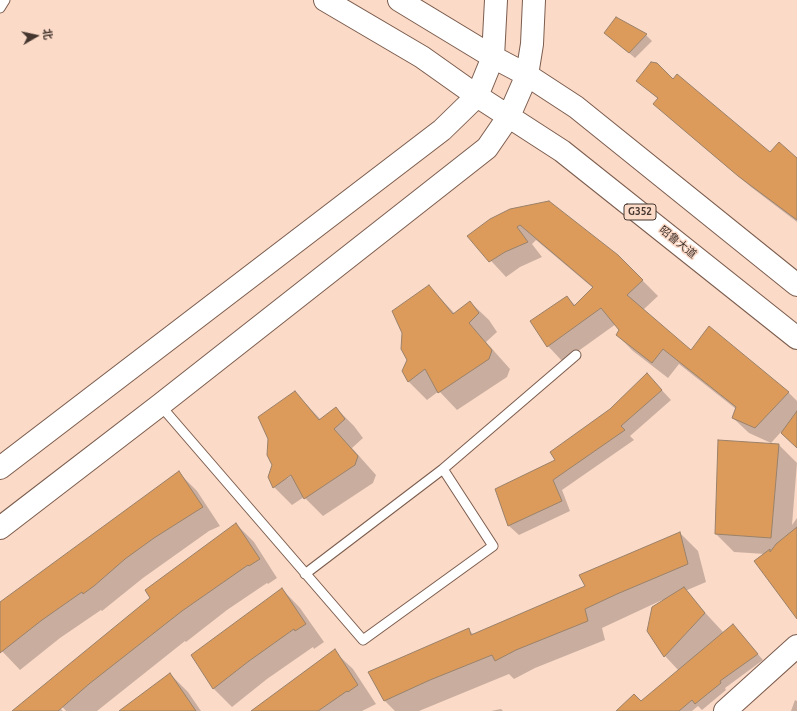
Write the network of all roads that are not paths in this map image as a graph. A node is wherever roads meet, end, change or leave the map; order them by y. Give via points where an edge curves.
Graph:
1 (5, 0) edge
2 (325, 0) edge
3 (399, 0) edge
4 (496, 0) edge
5 (534, 0) edge
6 (0, 8) edge
7 (493, 56) junction
8 (527, 75) junction
9 (477, 96) junction
10 (509, 116) junction
11 (797, 284) edge
12 (797, 338) edge
13 (576, 355) dead end
14 (160, 405) junction
15 (0, 468) edge
16 (443, 468) junction
17 (0, 528) edge
18 (305, 574) junction
19 (797, 646) edge
20 (726, 711) edge

1 - 6 lane
2 - 9 main road, 昭鲁大道 via 422,57
3 - 7 main road
4 - 7 main road
5 - 8 main road via 532,44
7 - 8 main road
7 - 9 main road
8 - 10 main road
8 - 11 main road via 576,107
9 - 10 main road, 昭鲁大道 / G352
9 - 15 main road via 442,130
10 - 12 main road, 昭鲁大道 / G352 via 602,181
10 - 14 main road via 487,148
13 - 16 lane
14 - 17 main road
14 - 18 lane
16 - 18 lane
16 - 18 lane via 493,546 362,640
19 - 20 main road

